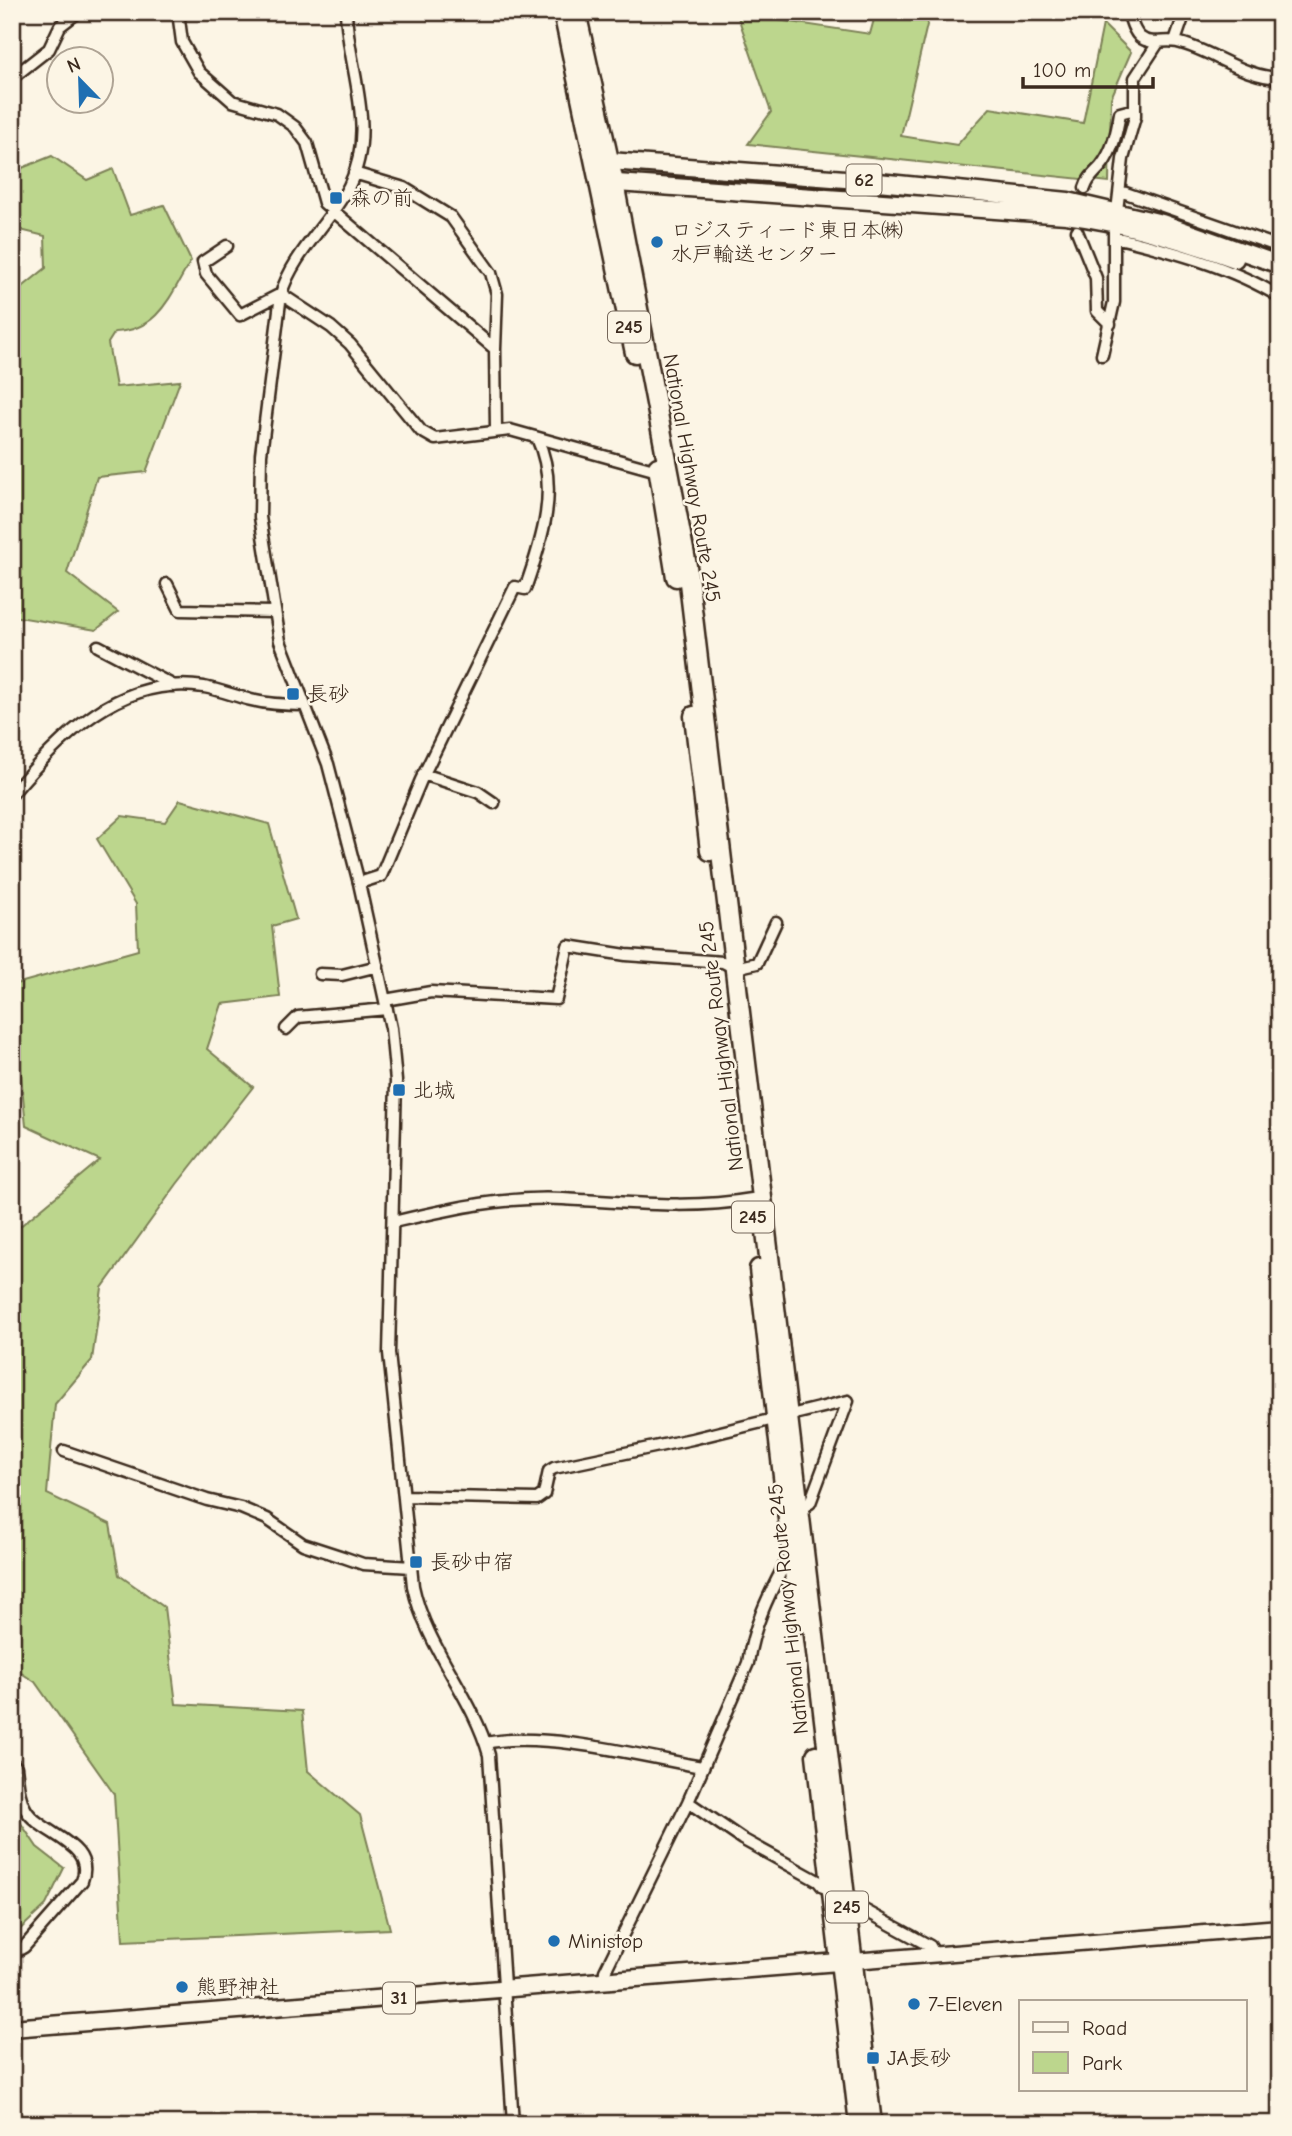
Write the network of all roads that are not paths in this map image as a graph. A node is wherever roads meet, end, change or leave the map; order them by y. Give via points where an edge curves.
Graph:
1 (78, 12) edge
2 (178, 12) edge
3 (346, 12) edge
4 (563, 12) edge
5 (576, 12) edge
6 (1128, 12) edge
7 (1185, 12) edge
8 (1175, 41) junction
9 (1158, 43) junction
10 (12, 78) edge
11 (1280, 78) edge
12 (1135, 108) junction
13 (602, 160) junction
14 (354, 173) junction
15 (606, 182) junction
16 (1085, 188) dead end
17 (1120, 191) junction
18 (332, 210) junction
19 (1115, 223) junction
20 (1077, 231) dead end
21 (227, 246) dead end
22 (1280, 247) edge
23 (1280, 265) edge
24 (1280, 277) edge
25 (281, 294) junction
26 (1280, 297) edge
27 (1110, 324) junction
28 (495, 349) junction
29 (1102, 355) dead end
30 (496, 429) junction
31 (537, 438) junction
32 (665, 471) junction
33 (167, 584) dead end
34 (273, 611) junction
35 (98, 646) dead end
36 (175, 687) junction
37 (304, 705) junction
38 (424, 774) junction
39 (12, 794) edge
40 (494, 803) dead end
41 (359, 883) junction
42 (776, 922) dead end
43 (729, 965) junction
44 (378, 966) junction
45 (320, 974) dead end
46 (386, 1005) junction
47 (286, 1030) dead end
48 (751, 1199) junction
49 (393, 1222) junction
50 (783, 1418) junction
51 (64, 1451) dead end
52 (404, 1496) junction
53 (800, 1509) junction
54 (792, 1563) junction
55 (412, 1567) junction
56 (485, 1743) junction
57 (12, 1762) edge
58 (702, 1767) junction
59 (688, 1802) junction
60 (823, 1887) dead end
61 (855, 1905) dead end
62 (1280, 1927) edge
63 (12, 1954) edge
64 (935, 1955) junction
65 (846, 1961) junction
66 (604, 1982) junction
67 (505, 1989) junction
68 (12, 2028) edge
69 (513, 2124) edge
70 (859, 2124) edge
71 (872, 2124) edge

1 - 10 street via 60,26 49,50
2 - 18 street via 182,41 199,72 232,102 276,114 303,136 322,198
3 - 14 street via 361,94
4 - 13 highway, National Highway Route 245 / 245
5 - 13 highway, National Highway Route 245 / 245
6 - 9 street via 1140,38
7 - 8 street
8 - 9 street
8 - 11 street via 1245,70
9 - 12 street via 1135,78
12 - 16 street via 1120,113 1116,136
12 - 17 street
13 - 15 highway, National Highway Route 245 / 245
13 - 19 main road, 62 via 1018,195
14 - 18 street
14 - 28 street via 404,188 451,217 491,273 497,294
15 - 19 main road, 62 via 1017,211
15 - 32 highway, National Highway Route 245 / 245
17 - 19 street
17 - 22 street
18 - 25 street
18 - 28 street
19 - 23 main road, 62 via 1208,237
19 - 24 main road, 62 via 1204,247
19 - 26 street
19 - 27 street
20 - 27 street via 1096,278 1097,312
21 - 25 street via 203,262 206,274 240,315
25 - 30 street via 351,344 421,431 435,439
25 - 34 street via 260,491
27 - 29 street
28 - 30 street
30 - 31 street
31 - 32 street
31 - 38 street via 549,489 544,527 525,589 515,587
32 - 43 highway, National Highway Route 245 / 245
33 - 34 street via 180,610
34 - 37 street via 285,659
35 - 36 street
36 - 37 street via 204,687 254,701
36 - 39 street via 132,696 93,713 65,735
37 - 41 street via 328,764
38 - 40 street via 478,792
38 - 41 street via 380,876
41 - 44 street
42 - 43 street via 757,963
43 - 46 street via 568,946 556,999 431,992
43 - 48 highway, National Highway Route 245 / 245
43 - 50 highway, National Highway Route 245 / 245
44 - 45 street via 342,975
44 - 46 street
46 - 47 street via 298,1017
46 - 49 street via 396,1081
48 - 49 street via 654,1205 564,1199 479,1202
48 - 50 highway, National Highway Route 245 / 245
49 - 52 street via 389,1353
50 - 52 street via 554,1468 549,1471 544,1494 537,1499
50 - 53 highway, National Highway Route 245 / 245
50 - 53 street via 848,1401 810,1503
50 - 54 highway, National Highway Route 245 / 245
51 - 55 street via 241,1508 267,1519 303,1544 343,1558
52 - 55 street
53 - 65 highway, National Highway Route 245 / 245
54 - 58 street via 784,1566 764,1605 748,1663
54 - 65 highway, National Highway Route 245 / 245
55 - 56 street via 422,1621
56 - 58 street via 530,1741 601,1748
56 - 67 street via 493,1789
57 - 63 street via 27,1812 82,1855 86,1869 74,1890 24,1947
58 - 59 street
59 - 60 street
59 - 66 street via 605,1971
61 - 64 street via 930,1946
62 - 64 street
64 - 65 street
65 - 66 main road, 31
65 - 70 highway, National Highway Route 245 / 245
65 - 71 highway, National Highway Route 245 / 245
66 - 67 main road, 31
67 - 68 main road, 31
67 - 69 street

